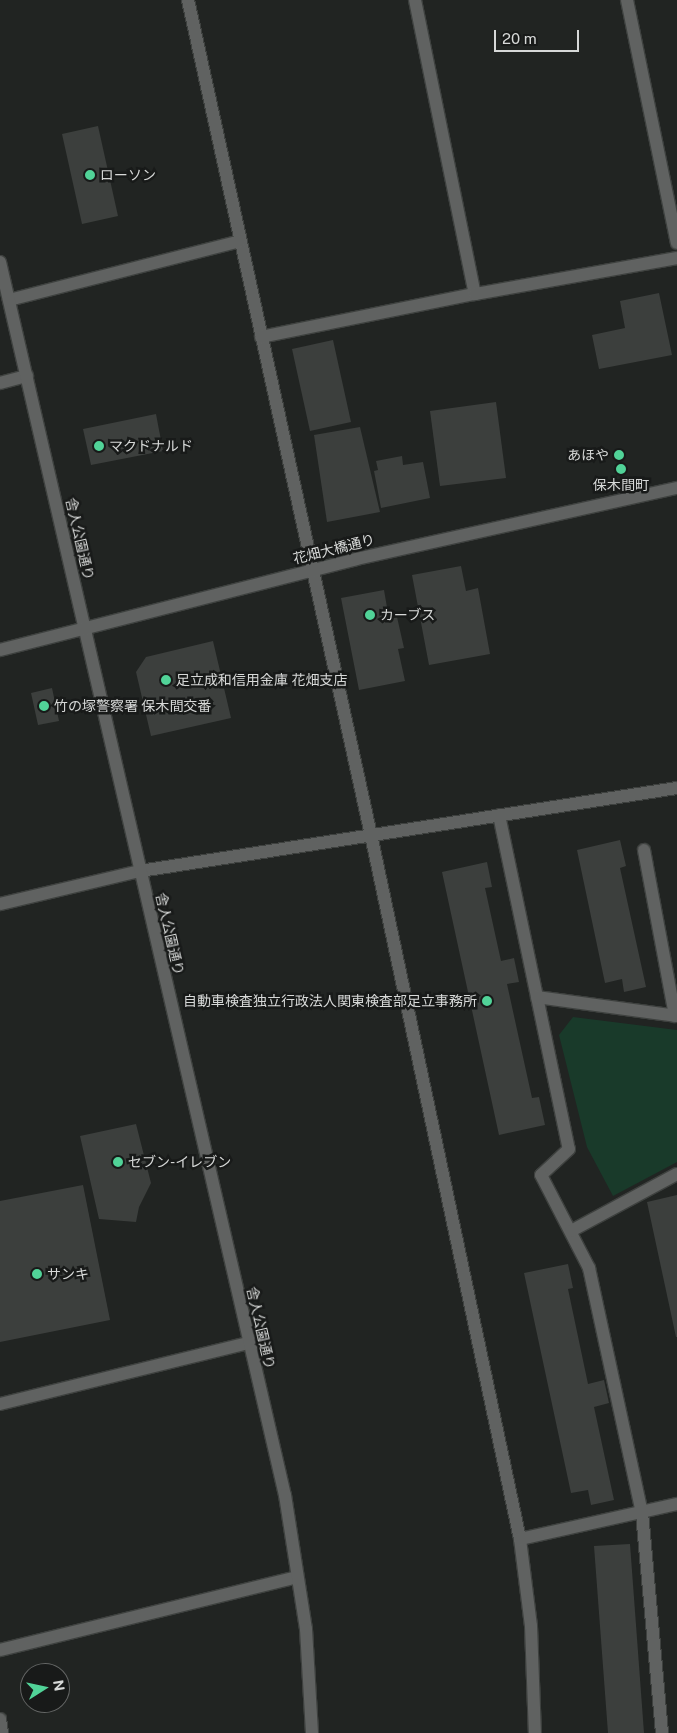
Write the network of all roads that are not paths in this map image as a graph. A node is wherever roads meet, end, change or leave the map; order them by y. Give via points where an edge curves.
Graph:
1 (188, 0) edge
2 (415, 0) edge
3 (627, 0) edge
4 (240, 241) junction
5 (677, 243) edge
6 (677, 258) edge
7 (0, 262) edge
8 (475, 294) junction
9 (9, 300) junction
10 (261, 337) junction
11 (27, 376) junction
12 (0, 383) edge
13 (677, 488) edge
14 (311, 570) junction
15 (85, 629) junction
16 (0, 650) edge
17 (677, 788) edge
18 (499, 815) junction
19 (371, 835) junction
20 (644, 850) dead end
21 (140, 871) junction
22 (0, 904) edge
23 (537, 996) junction
24 (676, 1016) edge
25 (677, 1174) edge
26 (571, 1230) junction
27 (249, 1343) junction
28 (0, 1404) edge
29 (677, 1504) edge
30 (642, 1513) junction
31 (520, 1539) junction
32 (297, 1576) junction
33 (0, 1650) edge
34 (0, 1719) edge
35 (2, 1733) edge
36 (312, 1733) edge
37 (535, 1733) edge
38 (662, 1733) edge

1 - 4 street
2 - 8 street
3 - 5 street
4 - 9 street
4 - 10 street
6 - 8 street
7 - 9 street, 舎人公園通り
8 - 10 street
9 - 11 street, 舎人公園通り
10 - 14 street
11 - 12 street
11 - 15 street, 舎人公園通り
13 - 14 street, 花畑大橋通り
14 - 15 street, 花畑大橋通り
14 - 19 street
15 - 16 street, 花畑大橋通り
15 - 21 street, 舎人公園通り
17 - 18 street
18 - 19 street
18 - 23 street
19 - 21 street
19 - 31 street
20 - 24 street
21 - 22 street
21 - 27 street, 舎人公園通り
23 - 24 street
23 - 26 street via 568,1149 541,1174
25 - 26 street
26 - 30 street via 589,1268
27 - 28 street
27 - 32 street, 舎人公園通り via 285,1495
29 - 30 street
30 - 31 street
30 - 38 street
31 - 37 street via 531,1626
32 - 33 street
32 - 36 street, 舎人公園通り via 306,1629
34 - 35 street

